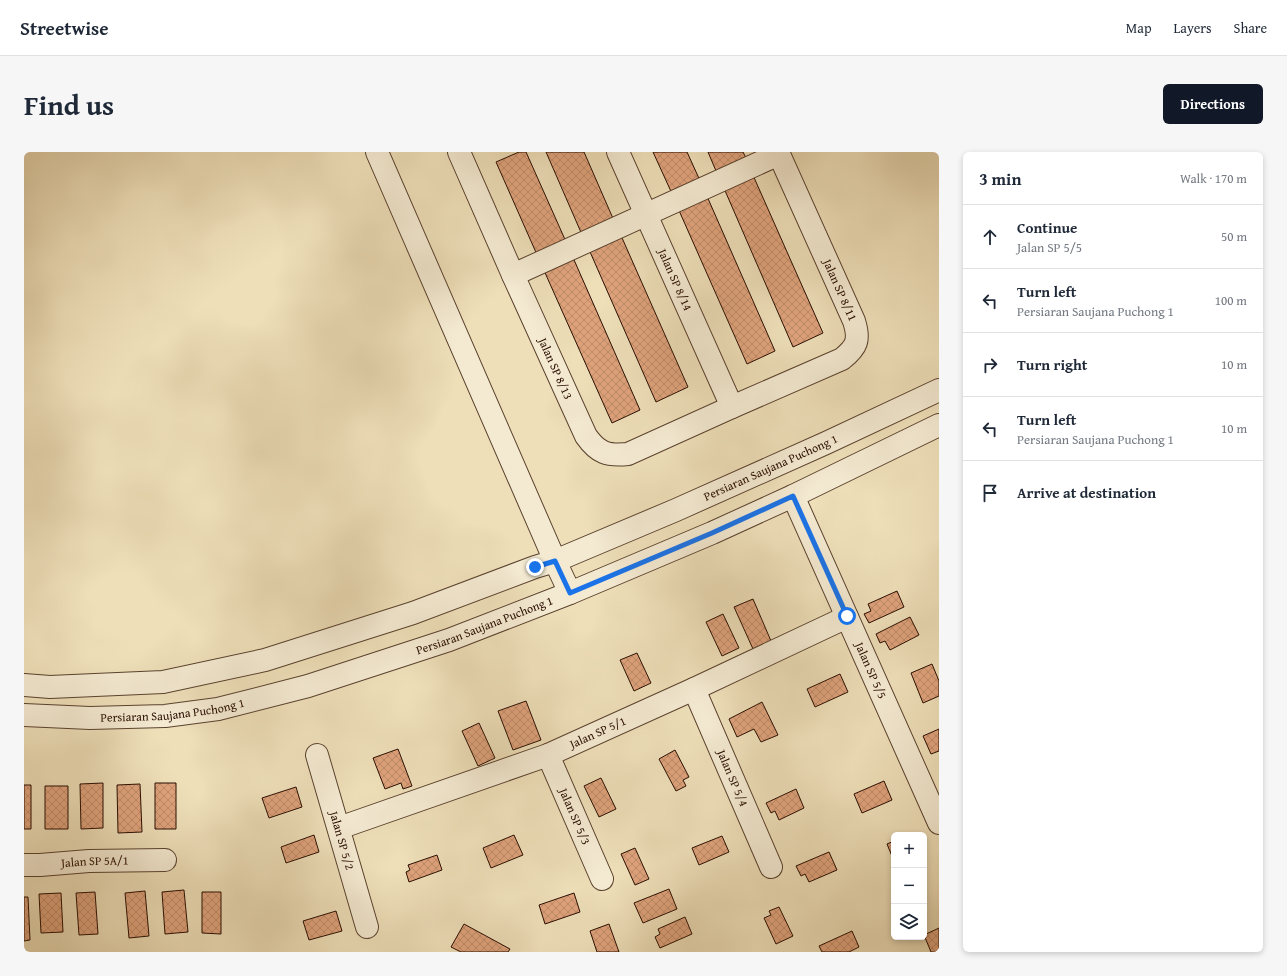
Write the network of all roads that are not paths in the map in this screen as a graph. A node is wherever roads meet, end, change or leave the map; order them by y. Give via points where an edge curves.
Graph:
1 (377, 152) edge
2 (459, 152) edge
3 (618, 152) edge
4 (779, 153) edge
5 (646, 215) junction
6 (513, 275) junction
7 (939, 390) edge
8 (732, 407) junction
9 (939, 425) edge
10 (793, 496) junction
11 (555, 561) junction
12 (570, 593) junction
13 (847, 616) junction
14 (24, 685) edge
15 (694, 689) junction
16 (24, 715) edge
17 (317, 755) dead end
18 (548, 755) junction
19 (939, 823) edge
20 (339, 828) junction
21 (165, 860) dead end
22 (24, 864) edge
23 (771, 867) dead end
24 (602, 879) dead end
25 (367, 927) dead end

1 - 11 street
2 - 6 street, Jalan SP 8/13
3 - 5 street, Jalan SP 8/14
4 - 5 street
4 - 8 street, Jalan SP 8/11 via 854,321 857,344 842,359
5 - 6 street
5 - 8 street, Jalan SP 8/14
6 - 8 street, Jalan SP 8/13 via 586,436 603,452 616,456 628,454
7 - 11 street, Persiaran Saujana Puchong 1 via 697,501
9 - 10 street, Persiaran Saujana Puchong 1
10 - 12 street, Persiaran Saujana Puchong 1
10 - 13 street, Jalan SP 5/5
11 - 12 street
11 - 14 street, Persiaran Saujana Puchong 1 via 413,613 264,660 163,682 50,687
12 - 16 street, Persiaran Saujana Puchong 1 via 449,640 308,686 218,709 164,716 90,718
13 - 15 street, Jalan SP 5/1
13 - 19 street, Jalan SP 5/5
15 - 18 street, Jalan SP 5/1
15 - 23 street, Jalan SP 5/4
17 - 20 street, Jalan SP 5/2
18 - 20 street, Jalan SP 5/1
18 - 24 street, Jalan SP 5/3
20 - 25 street, Jalan SP 5/2
21 - 22 street, Jalan SP 5A/1

